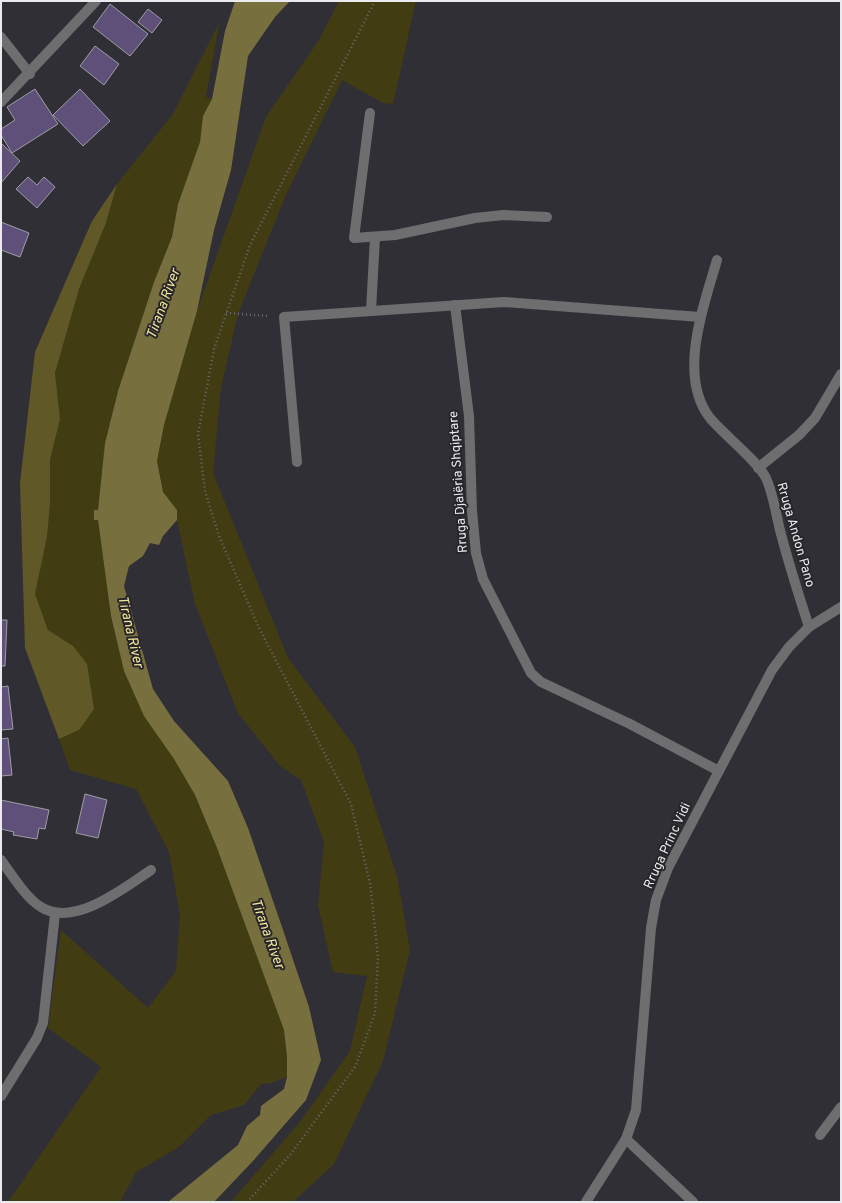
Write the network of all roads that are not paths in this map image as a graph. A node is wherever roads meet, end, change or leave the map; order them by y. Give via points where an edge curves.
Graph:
1 (96, 1) edge
2 (1, 37) edge
3 (30, 74) junction
4 (1, 102) edge
5 (370, 113) dead end
6 (548, 217) dead end
7 (375, 237) junction
8 (717, 260) dead end
9 (455, 305) junction
10 (371, 311) junction
11 (700, 317) junction
12 (841, 374) edge
13 (297, 462) dead end
14 (758, 468) junction
15 (841, 607) edge
16 (809, 627) junction
17 (719, 771) junction
18 (1, 860) edge
19 (151, 870) dead end
20 (55, 914) junction
21 (1, 1096) edge
22 (841, 1107) edge
23 (820, 1135) dead end
24 (626, 1139) junction
25 (586, 1202) edge
26 (693, 1202) edge

1 - 3 street
2 - 3 street
3 - 4 street
5 - 7 street via 354,238
6 - 7 street via 503,215 475,218
7 - 10 street
8 - 11 street, Rruga Andon Pano
9 - 10 street
9 - 11 street via 534,303
9 - 17 street, Rruga Djalëria Shqiptare via 469,416 476,553 483,579 531,673 541,682
10 - 13 street via 284,317
11 - 14 street, Rruga Andon Pano via 695,353 700,401 710,417
12 - 14 street via 815,418 799,435
14 - 16 street, Rruga Andon Pano via 765,477 772,496 790,570
15 - 16 street, Rruga Princ Vidi
16 - 17 street, Rruga Princ Vidi via 789,647 772,670
17 - 24 street, Rruga Princ Vidi via 668,868 656,900 651,928 636,1110
18 - 20 street via 40,907
19 - 20 street via 100,903 70,913
20 - 21 street via 43,1023 37,1038
22 - 23 street
24 - 25 street, Rruga Princ Vidi
24 - 26 street

